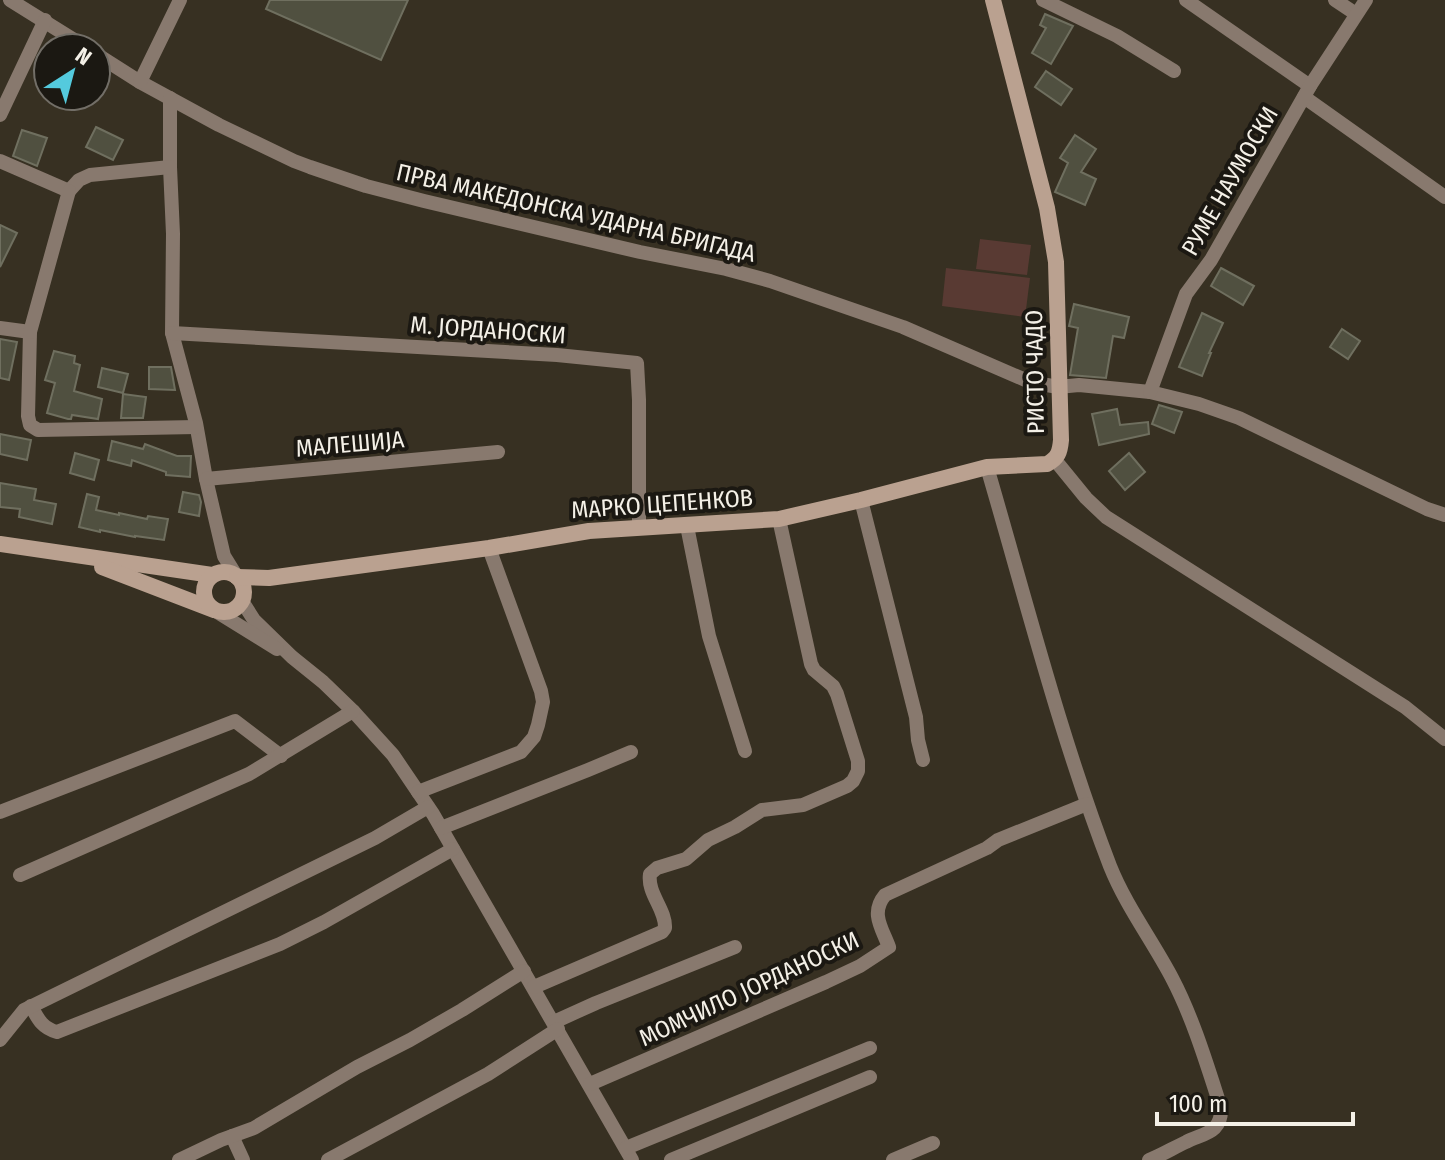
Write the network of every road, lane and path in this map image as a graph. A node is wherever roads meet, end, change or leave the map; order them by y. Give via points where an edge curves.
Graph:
1 (10, 0) edge
2 (180, 0) edge
3 (993, 0) edge
4 (1043, 0) edge
5 (1186, 0) edge
6 (1335, 0) edge
7 (1366, 0) edge
8 (1356, 14) junction
9 (45, 20) junction
10 (63, 32) edge
11 (112, 64) edge
12 (1174, 71) dead end
13 (140, 82) junction
14 (1307, 92) junction
15 (170, 98) junction
16 (0, 115) edge
17 (0, 161) edge
18 (170, 167) junction
19 (69, 191) junction
20 (1445, 197) edge
21 (0, 328) edge
22 (30, 332) junction
23 (172, 333) junction
24 (1058, 387) junction
25 (1150, 392) junction
26 (196, 427) junction
27 (498, 452) dead end
28 (1055, 460) junction
29 (987, 467) junction
30 (206, 479) junction
31 (861, 500) junction
32 (1445, 515) edge
33 (779, 519) junction
34 (639, 526) junction
35 (687, 526) junction
36 (0, 544) edge
37 (489, 548) junction
38 (62, 554) junction
39 (224, 556) junction
40 (215, 574) junction
41 (237, 577) junction
42 (269, 578) junction
43 (243, 598) junction
44 (214, 610) junction
45 (292, 657) junction
46 (353, 711) junction
47 (1445, 739) edge
48 (745, 751) dead end
49 (631, 752) dead end
50 (281, 756) junction
51 (923, 760) dead end
52 (418, 792) junction
53 (1087, 804) junction
54 (428, 807) junction
55 (0, 812) edge
56 (441, 828) junction
57 (453, 849) junction
58 (20, 875) dead end
59 (735, 947) dead end
60 (524, 971) junction
61 (534, 987) junction
62 (31, 1006) junction
63 (556, 1026) junction
64 (0, 1040) edge
65 (870, 1048) dead end
66 (870, 1077) dead end
67 (590, 1084) junction
68 (232, 1136) junction
69 (933, 1143) dead end
70 (629, 1154) edge
71 (179, 1160) edge
72 (243, 1160) edge
73 (328, 1160) edge
74 (671, 1160) edge
75 (893, 1160) edge
76 (1149, 1160) edge

1 - 9 street
2 - 13 street
3 - 24 street, РИСТО ЧАДО via 1047,208 1056,262
4 - 12 street
5 - 14 street
6 - 8 street
7 - 8 street, РУМЕ НАУМОСКИ
8 - 14 street, РУМЕ НАУМОСКИ
9 - 10 street
9 - 16 street
11 - 13 street, ПРВА МАКЕДОНСКА УДАРНА БРИГАДА
13 - 15 street, ПРВА МАКЕДОНСКА УДАРНА БРИГАДА
14 - 20 street
14 - 25 street, РУМЕ НАУМОСКИ via 1186,294
15 - 18 street
15 - 24 street, ПРВА МАКЕДОНСКА УДАРНА БРИГАДА via 294,161 366,186 770,281 903,327 1030,382
17 - 19 street
18 - 19 street via 90,175
18 - 23 street
19 - 22 street
21 - 22 street
22 - 26 street via 28,416 38,430
23 - 26 street
23 - 34 street, М. ЈОРДАНОСКИ via 637,363
24 - 25 street, ПРВА МАКЕДОНСКА УДАРНА БРИГАДА
24 - 28 street, РИСТО ЧАДО via 1061,440
25 - 32 street, ПРВА МАКЕДОНСКА УДАРНА БРИГАДА via 1239,418
26 - 30 street
27 - 30 street, МАЛЕШИЈА
28 - 29 street, МАРКО ЦЕПЕНКОВ
28 - 47 street, РИСТО ЧАДО via 1106,517 1405,707
29 - 31 street, МАРКО ЦЕПЕНКОВ
29 - 53 street
30 - 39 street
31 - 33 street, МАРКО ЦЕПЕНКОВ
31 - 51 street
33 - 35 street, МАРКО ЦЕПЕНКОВ
33 - 61 street via 811,664 833,686 856,751 853,781 803,805 762,810 708,840 686,859 653,871 649,883 666,924 662,932
34 - 35 street, МАРКО ЦЕПЕНКОВ
34 - 37 street, МАРКО ЦЕПЕНКОВ
35 - 48 street via 709,636
36 - 38 street
37 - 42 street, МАРКО ЦЕПЕНКОВ
37 - 52 street via 541,691 538,725 521,752
38 - 40 street
38 - 44 street
39 - 40 street
39 - 41 street
40 - 41 street
40 - 44 street via 203,593
41 - 42 street, МАРКО ЦЕПЕНКОВ
41 - 43 street
42 - 43 street
43 - 44 street via 233,610
43 - 45 street via 254,620
44 - 45 street
45 - 46 street
46 - 50 street
46 - 52 street
49 - 56 street
50 - 55 street via 235,721
50 - 58 street
52 - 54 street
53 - 67 street, МОМЧИЛО ЈОРДАНОСКИ via 885,895 876,911 889,947 860,966
53 - 76 street via 1112,870 1184,1003 1221,1108 1221,1119 1209,1133
54 - 56 street
54 - 62 street
56 - 57 street
57 - 60 street
57 - 62 street via 280,944 57,1032 40,1023
59 - 63 street via 596,1003
60 - 61 street
60 - 68 street
61 - 63 street
62 - 64 street
63 - 67 street
63 - 73 street via 488,1074
65 - 70 street
66 - 74 street
67 - 70 street
68 - 71 street
68 - 72 street
69 - 75 street

